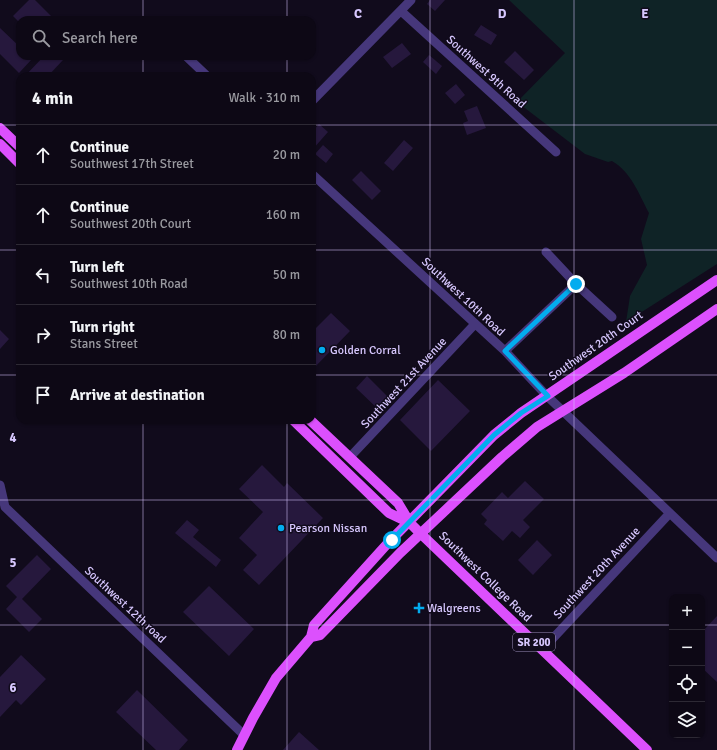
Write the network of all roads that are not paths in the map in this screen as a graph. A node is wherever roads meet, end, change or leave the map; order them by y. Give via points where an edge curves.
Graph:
1 (411, 0) edge
2 (401, 11) junction
3 (190, 60) edge
4 (203, 72) edge
5 (316, 97) edge
6 (0, 128) edge
7 (16, 143) edge
8 (0, 144) edge
9 (556, 152) dead end
10 (16, 160) edge
11 (316, 178) edge
12 (546, 252) dead end
13 (717, 280) edge
14 (576, 284) junction
15 (717, 309) edge
16 (612, 317) dead end
17 (475, 324) junction
18 (505, 351) junction
19 (548, 396) junction
20 (563, 411) junction
21 (296, 424) edge
22 (314, 424) edge
23 (350, 457) junction
24 (0, 486) edge
25 (670, 513) junction
26 (410, 523) junction
27 (421, 534) junction
28 (717, 558) edge
29 (311, 637) junction
30 (542, 650) junction
31 (244, 735) junction
32 (237, 750) edge
33 (647, 750) edge

1 - 2 street
2 - 5 street
2 - 9 street, Southwest 9th Road
3 - 4 street
6 - 7 main road
8 - 10 main road
11 - 17 street, Southwest 10th Road
12 - 14 street
13 - 19 main road, Southwest 20th Court
14 - 16 street
14 - 18 street
15 - 20 main road via 624,373
17 - 18 street, Southwest 10th Road
17 - 23 street, Southwest 21st Avenue
18 - 19 street, Southwest 10th Road
19 - 20 street, Southwest 10th Road
19 - 26 main road, Southwest 20th Court via 521,413 494,435
20 - 25 street, Southwest 10th Road
20 - 27 main road via 537,427 502,457
21 - 26 main road, Southwest College Road / SR 200 via 389,513
22 - 23 main road, Southwest College Road / SR 200
23 - 26 main road, Southwest College Road / SR 200 via 398,503
24 - 31 street, Southwest 12th road via 5,507
25 - 28 street, Southwest 10th Road
25 - 30 street, Southwest 20th Avenue
26 - 27 main road, Southwest College Road / SR 200
26 - 29 main road, Southwest 20th Court via 340,595 314,625
27 - 29 main road via 320,635
27 - 30 main road, Southwest College Road / SR 200
29 - 31 main road via 276,678
30 - 33 main road, Southwest College Road / SR 200
31 - 32 main road

